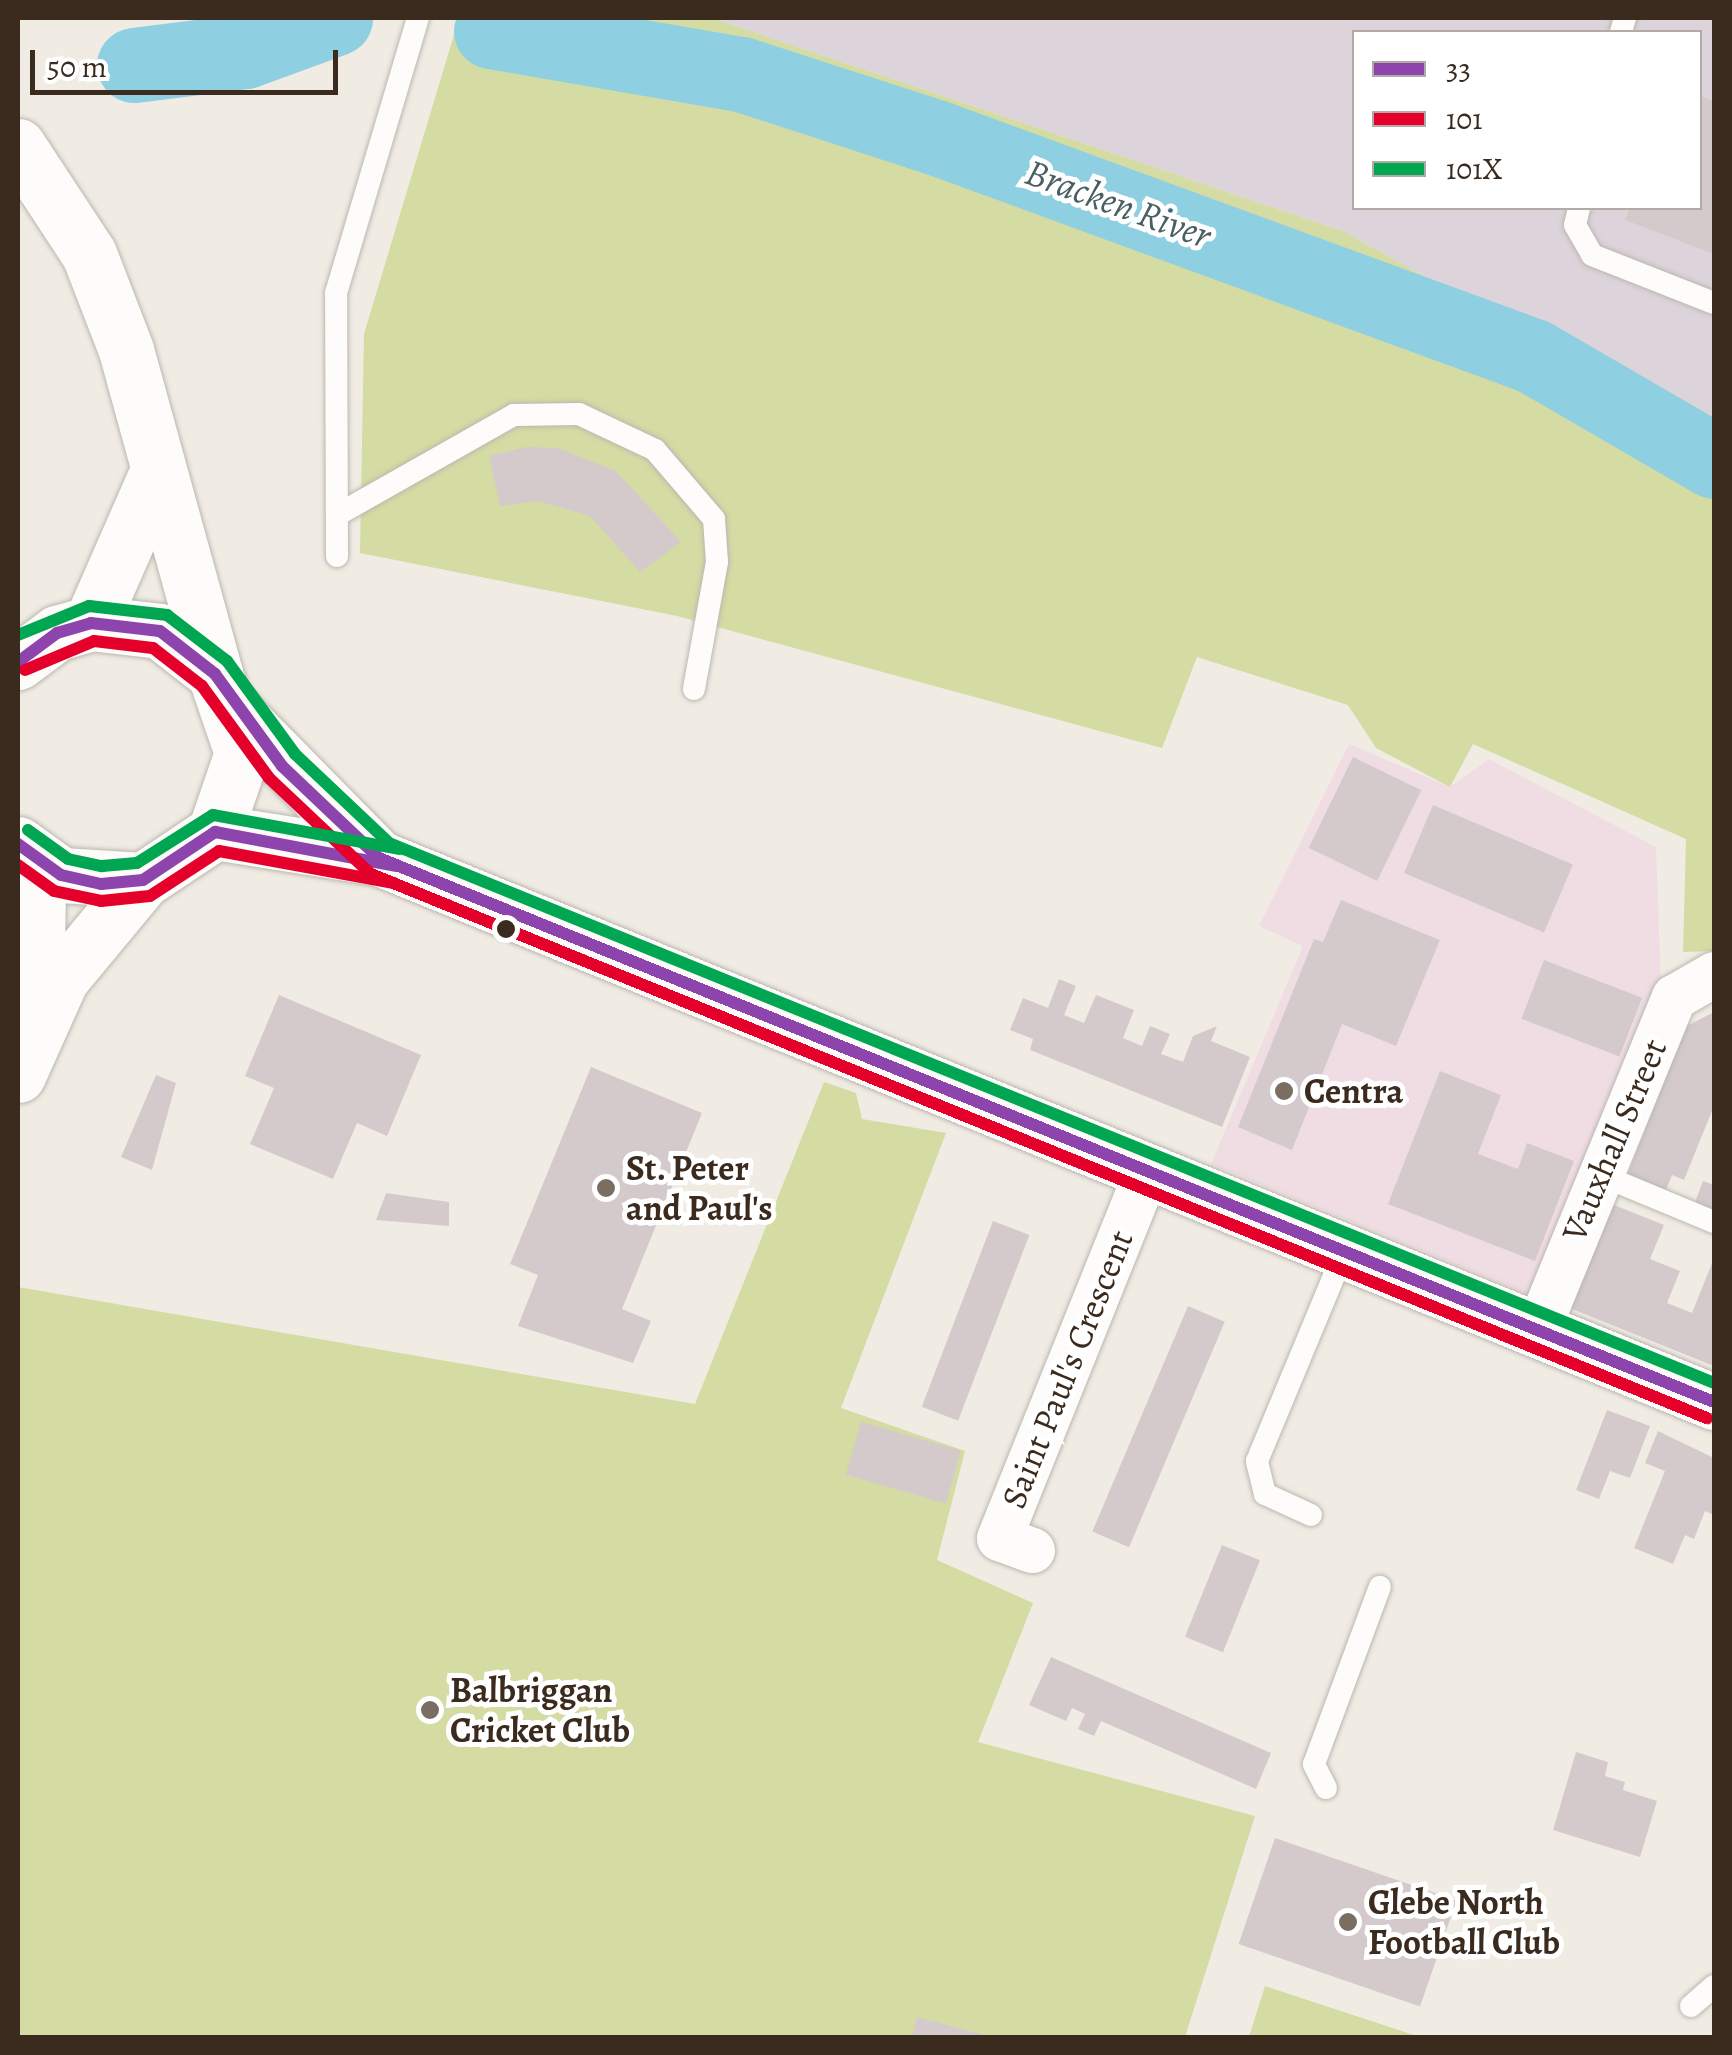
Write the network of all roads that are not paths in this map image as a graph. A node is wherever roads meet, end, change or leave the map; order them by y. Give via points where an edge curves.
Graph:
1 (418, 18) edge
2 (18, 146) edge
3 (1579, 210) edge
4 (1714, 303) edge
5 (155, 477) junction
6 (337, 515) junction
7 (337, 556) dead end
8 (91, 623) junction
9 (21, 656) edge
10 (694, 689) dead end
11 (225, 693) junction
12 (215, 832) junction
13 (22, 849) edge
14 (379, 858) junction
15 (143, 880) junction
16 (1714, 974) edge
17 (26, 1054) edge
18 (1148, 1167) junction
19 (1596, 1172) junction
20 (1714, 1222) edge
21 (1346, 1247) junction
22 (1538, 1328) junction
23 (1714, 1402) edge
24 (1311, 1514) dead end
25 (1032, 1550) dead end
26 (1380, 1587) dead end
27 (1326, 1788) dead end
28 (1714, 1986) edge
29 (1691, 2006) dead end

1 - 6 lane via 336,294
2 - 5 main road via 90,254 126,350
3 - 4 lane via 1575,226 1592,254
5 - 8 main road
5 - 11 main road
6 - 7 lane
6 - 10 lane via 514,415 579,414 640,443 714,519 715,578
8 - 9 main road
8 - 11 main road via 160,631
11 - 12 main road via 235,795
11 - 14 main road
12 - 14 main road
12 - 15 main road
13 - 15 main road via 88,881
13 - 17 main road via 38,886
14 - 18 main road
15 - 17 main road via 61,979
16 - 19 street, Vauxhall Street via 1674,997
18 - 21 main road
18 - 25 street, Saint Paul's Crescent via 999,1538
19 - 20 lane
19 - 22 street, Vauxhall Street
21 - 22 main road
21 - 24 lane via 1257,1460 1265,1494
22 - 23 main road
26 - 27 lane via 1314,1764
28 - 29 lane

